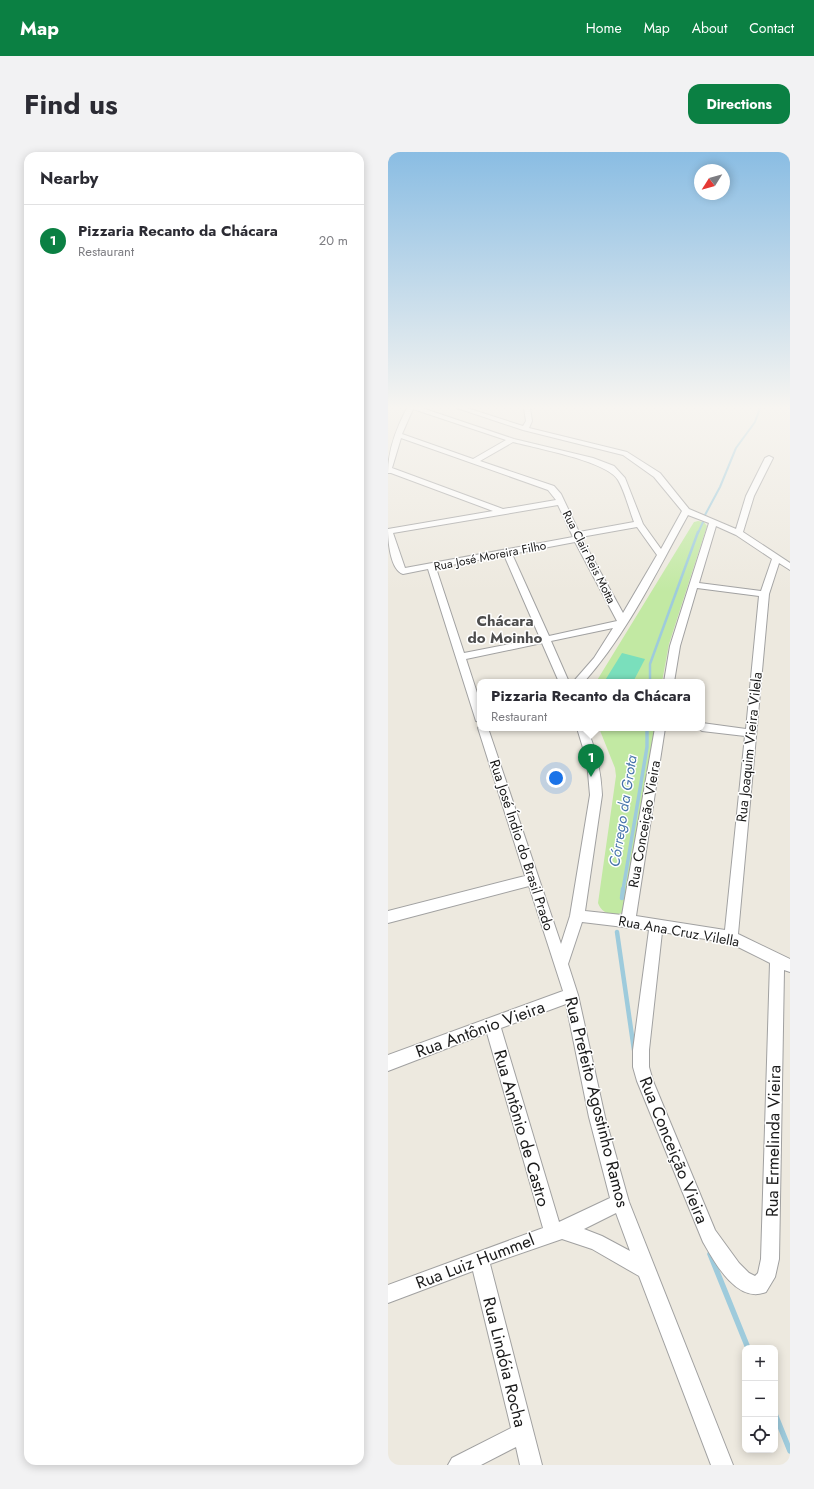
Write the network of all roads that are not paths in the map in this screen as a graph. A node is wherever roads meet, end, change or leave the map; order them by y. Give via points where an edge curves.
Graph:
1 (498, 469) edge
2 (611, 469) edge
3 (648, 469) edge
4 (763, 469) edge
5 (388, 470) edge
6 (561, 502) junction
7 (500, 511) junction
8 (686, 511) junction
9 (713, 523) junction
10 (639, 524) junction
11 (388, 531) edge
12 (739, 533) junction
13 (577, 537) junction
14 (391, 548) edge
15 (507, 552) junction
16 (661, 554) junction
17 (776, 558) junction
18 (432, 566) junction
19 (790, 567) edge
20 (693, 585) junction
21 (764, 594) junction
22 (621, 623) junction
23 (545, 640) junction
24 (460, 657) junction
25 (563, 679) edge
26 (581, 679) edge
27 (670, 679) edge
28 (477, 709) edge
29 (705, 727) edge
30 (484, 731) edge
31 (583, 731) edge
32 (660, 731) edge
33 (750, 733) junction
34 (532, 880) junction
35 (577, 916) junction
36 (388, 917) edge
37 (628, 920) junction
38 (656, 926) junction
39 (731, 937) junction
40 (562, 962) junction
41 (783, 963) edge
42 (571, 995) junction
43 (492, 1024) junction
44 (388, 1063) edge
45 (620, 1202) junction
46 (557, 1231) junction
47 (478, 1259) junction
48 (647, 1270) junction
49 (734, 1271) joint
50 (388, 1294) edge
51 (523, 1434) junction
52 (459, 1465) edge
53 (531, 1465) edge
54 (722, 1465) edge

1 - 6 street, Rua Clair Reis Motta via 551,488
2 - 10 street via 621,478
3 - 8 street via 664,482
4 - 12 street via 750,496
5 - 7 street
6 - 7 street
6 - 13 street, Rua Clair Reis Motta
7 - 11 street
8 - 9 street
8 - 16 street
9 - 12 street
9 - 20 street
10 - 13 street, Rua José Moreira Filho
10 - 16 street
11 - 14 street
12 - 17 street
13 - 15 street, Rua José Moreira Filho
13 - 22 street, Rua Clair Reis Motta
14 - 18 street, Rua José Moreira Filho via 401,570
15 - 18 street, Rua José Moreira Filho
15 - 23 street
16 - 22 street
17 - 19 street
17 - 21 street, Rua Joaquim Vieira Vilela
18 - 24 street
20 - 21 street
20 - 27 street
21 - 33 street, Rua Joaquim Vieira Vilela
22 - 23 street
22 - 26 street via 598,660
23 - 24 street
23 - 25 street
24 - 28 street
29 - 33 street
30 - 34 street, Rua José Índio do Brasil Prado
31 - 35 street via 594,760 596,795
32 - 37 street, Rua Conceição Vieira
33 - 39 street, Rua Joaquim Vieira Vilela
34 - 36 street
34 - 40 street, Rua José Índio do Brasil Prado
35 - 37 street, Rua Ana Cruz Vilella
35 - 40 street
37 - 38 street, Rua Ana Cruz Vilella
38 - 39 street, Rua Ana Cruz Vilella
38 - 49 street, Rua Conceição Vieira via 641,1067 709,1236
39 - 41 street, Rua Ana Cruz Vilella
40 - 42 street, Rua Prefeito Agostinho Ramos
41 - 49 street, Rua Ermelinda Vieira via 768,1271 762,1284 753,1288 741,1280
42 - 43 street, Rua Antônio Vieira
42 - 45 street, Rua Prefeito Agostinho Ramos
43 - 44 street, Rua Antônio Vieira
43 - 46 street, Rua Antônio de Castro
45 - 46 street, Rua Luiz Hummel
45 - 48 street, Rua Prefeito Agostinho Ramos
46 - 47 street, Rua Luiz Hummel
46 - 48 street via 596,1242
47 - 50 street, Rua Luiz Hummel
47 - 51 street, Rua Lindóia Rocha
48 - 54 street, Rua Prefeito Agostinho Ramos
51 - 52 street
51 - 53 street, Rua Lindóia Rocha

